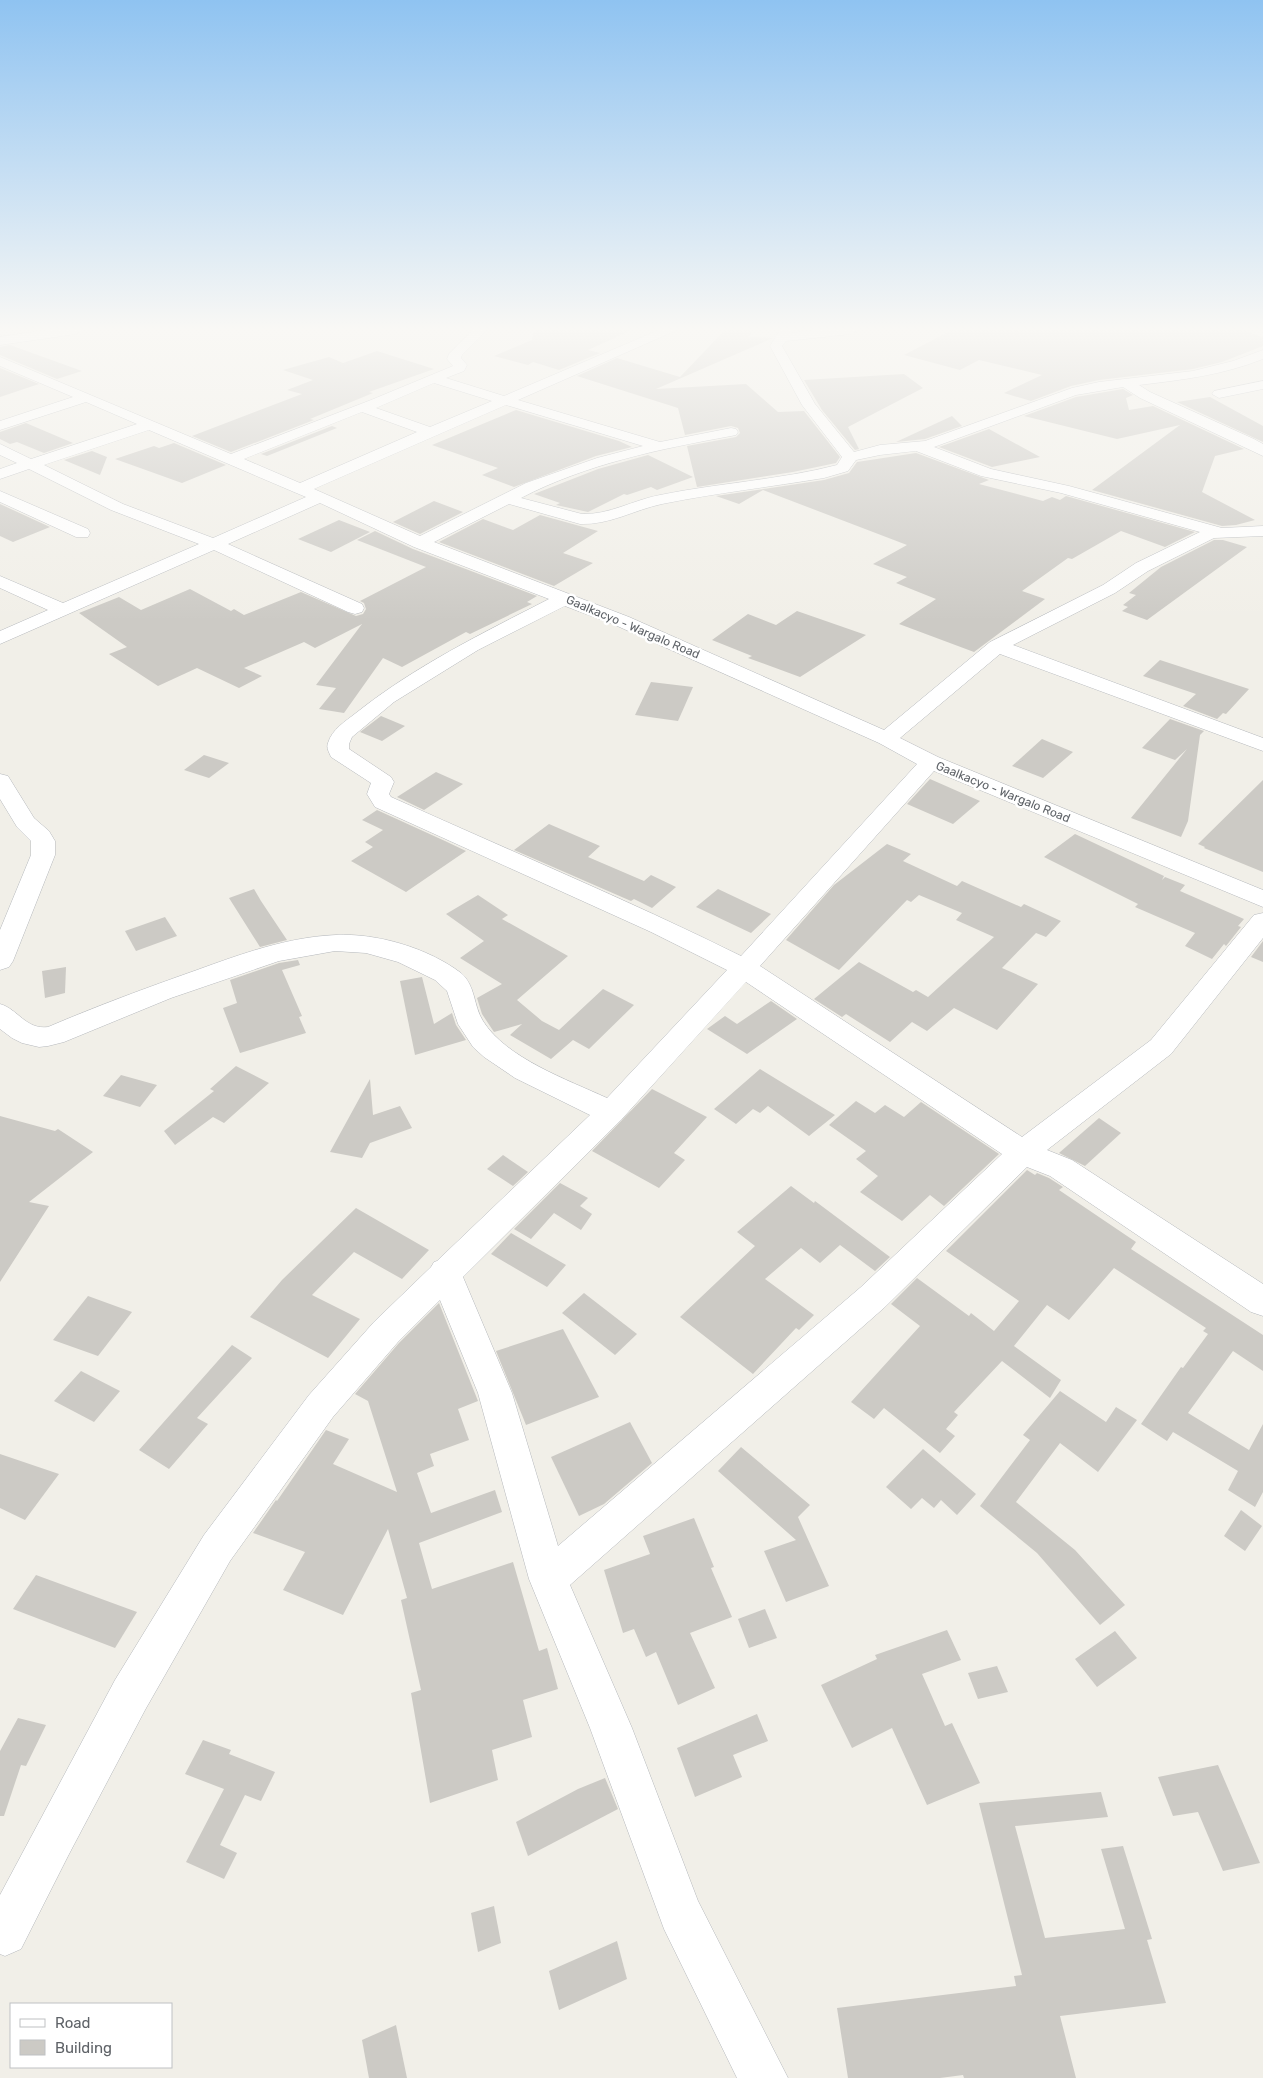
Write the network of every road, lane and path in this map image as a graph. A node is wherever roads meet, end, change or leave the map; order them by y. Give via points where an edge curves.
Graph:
1 (143, 427) edge
2 (154, 427) edge
3 (313, 427) edge
4 (415, 427) edge
5 (445, 427) edge
6 (595, 427) edge
7 (826, 427) edge
8 (976, 427) edge
9 (1216, 427) edge
10 (731, 432) dead end
11 (432, 433) junction
12 (917, 446) junction
13 (662, 447) junction
14 (0, 449) edge
15 (1263, 451) edge
16 (850, 457) junction
17 (231, 459) junction
18 (31, 463) junction
19 (0, 474) edge
20 (300, 490) junction
21 (0, 496) edge
22 (320, 497) junction
23 (508, 499) junction
24 (1219, 532) junction
25 (1263, 532) edge
26 (82, 533) dead end
27 (420, 543) junction
28 (214, 544) junction
29 (0, 581) edge
30 (566, 598) junction
31 (355, 608) dead end
32 (62, 610) junction
33 (1, 637) edge
34 (997, 646) junction
35 (886, 739) junction
36 (1263, 745) edge
37 (930, 762) junction
38 (0, 781) edge
39 (1263, 898) edge
40 (1263, 921) edge
41 (0, 961) edge
42 (744, 968) junction
43 (0, 1012) edge
44 (611, 1112) junction
45 (1023, 1153) junction
46 (445, 1272) junction
47 (1263, 1302) edge
48 (548, 1580) junction
49 (5, 1933) dead end
50 (763, 2078) edge

1 - 18 street
2 - 17 street, Gaalkacyo - Wargalo Road
3 - 17 street
4 - 11 street
5 - 11 street
6 - 13 street
7 - 16 street
8 - 12 street
9 - 15 street
10 - 13 street
11 - 20 street
12 - 16 street
12 - 24 street via 987,473 1063,489
13 - 23 street via 564,473
14 - 18 street
16 - 23 street via 843,468 824,473 659,500 600,520 578,520
17 - 20 street, Gaalkacyo - Wargalo Road
18 - 19 street
18 - 28 street via 117,507
20 - 22 street, Gaalkacyo - Wargalo Road
21 - 26 street
22 - 27 street, Gaalkacyo - Wargalo Road
22 - 28 street
23 - 27 street
24 - 25 street
24 - 34 street via 1142,567 1108,589
27 - 30 street, Gaalkacyo - Wargalo Road
28 - 31 street
28 - 32 street
29 - 32 street
30 - 35 street, Gaalkacyo - Wargalo Road
30 - 42 street via 471,646 386,698 343,734 338,744 339,752 380,779 378,794 383,802 660,926
32 - 33 street
34 - 35 street
34 - 36 street
35 - 37 street, Gaalkacyo - Wargalo Road
37 - 39 street, Gaalkacyo - Wargalo Road
37 - 42 street
38 - 41 street via 25,822 41,836 43,855
40 - 45 street via 1161,1047
42 - 44 street
42 - 45 street
43 - 44 street via 24,1032 37,1037 54,1035 148,997 279,952 357,943 407,956 444,974 455,982 470,1022 490,1048 534,1075
44 - 46 street
45 - 47 street via 1061,1168
45 - 48 street via 873,1297
46 - 48 street via 495,1393
46 - 49 street via 386,1332 321,1406 217,1548 130,1695
48 - 50 street via 611,1728 680,1912

